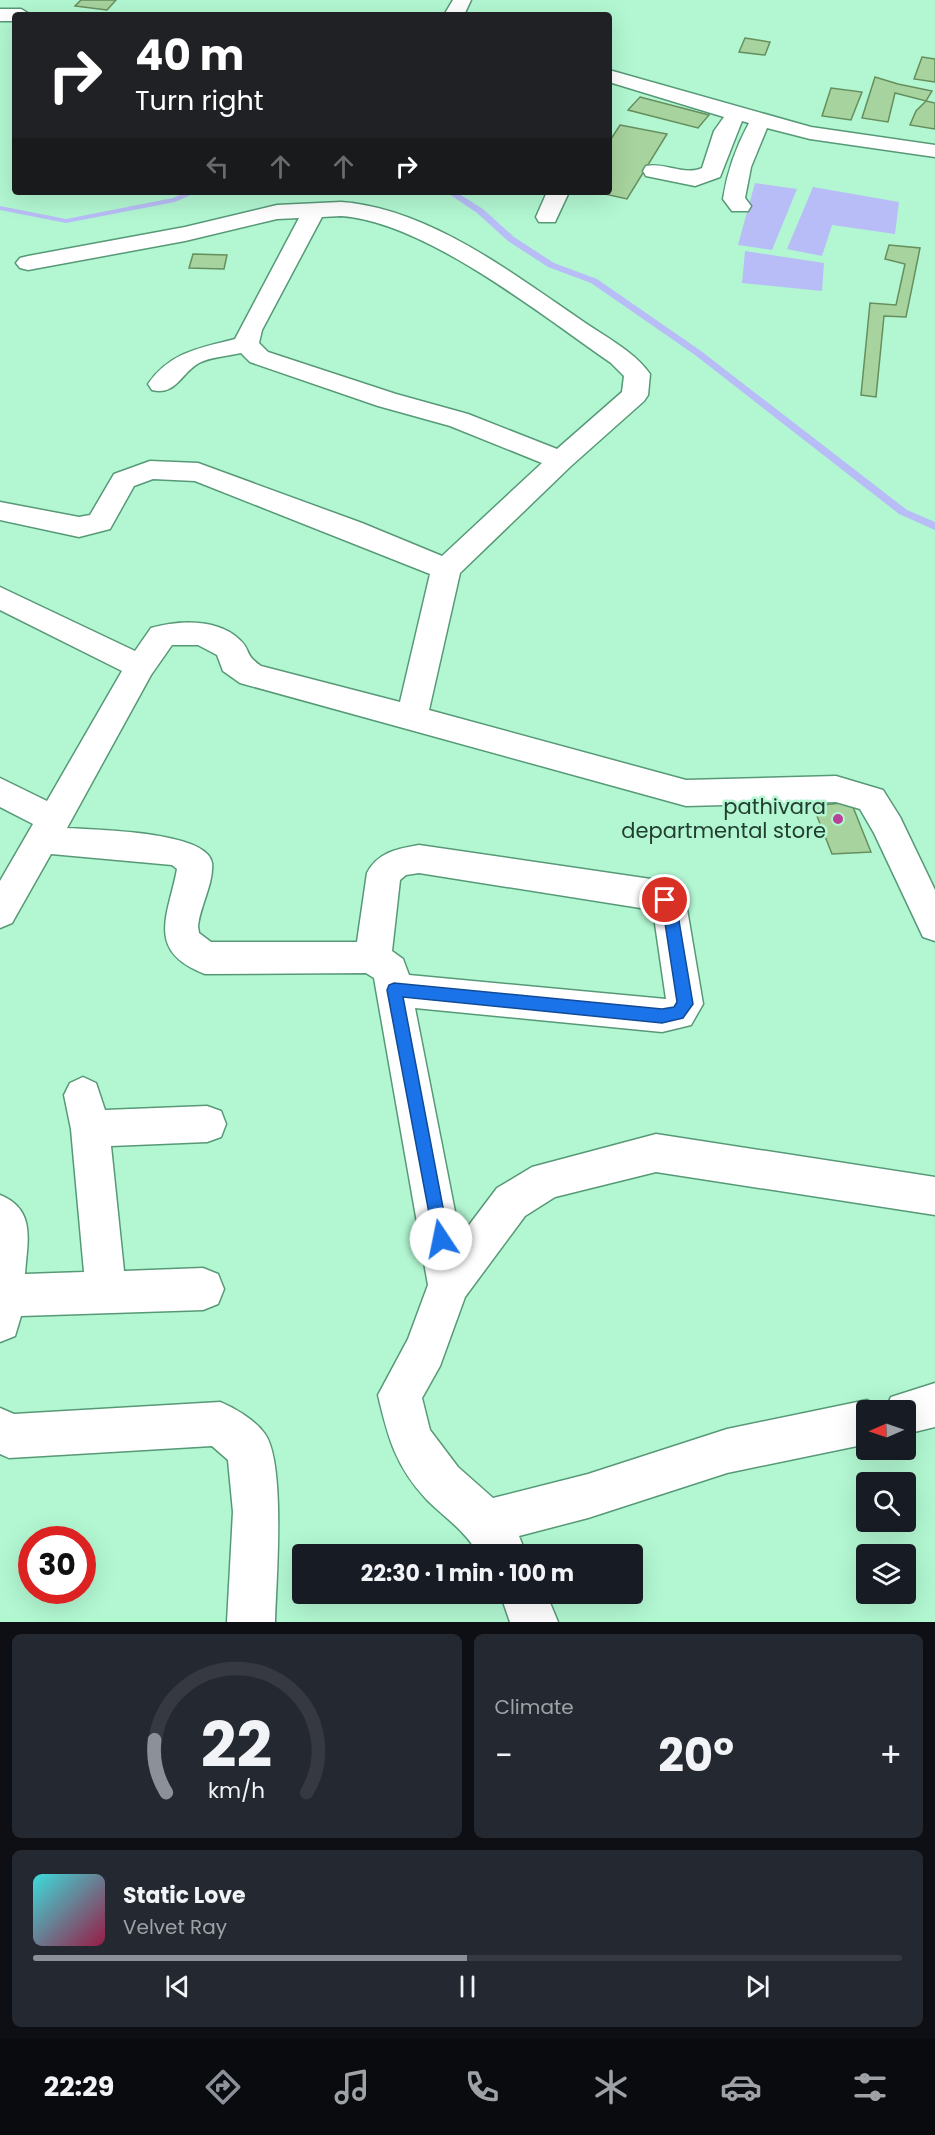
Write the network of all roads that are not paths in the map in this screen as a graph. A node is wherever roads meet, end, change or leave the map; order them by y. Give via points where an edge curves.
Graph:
1 (612, 82) edge
2 (737, 112) junction
3 (762, 119) junction
4 (935, 151) edge
5 (654, 171) dead end
6 (557, 195) edge
7 (740, 206) dead end
8 (314, 210) junction
9 (547, 217) dead end
10 (28, 263) dead end
11 (246, 344) junction
12 (161, 384) dead end
13 (561, 460) junction
14 (0, 511) edge
15 (446, 569) junction
16 (0, 597) edge
17 (140, 667) junction
18 (412, 717) junction
19 (0, 791) edge
20 (48, 829) junction
21 (0, 913) edge
22 (935, 926) edge
23 (373, 957) junction
24 (394, 990) junction
25 (207, 1124) dead end
26 (935, 1196) edge
27 (0, 1215) edge
28 (449, 1285) junction
29 (203, 1289) dead end
30 (105, 1292) junction
31 (1, 1308) edge
32 (935, 1405) edge
33 (916, 1410) edge
34 (856, 1424) edge
35 (0, 1430) edge
36 (495, 1538) edge
37 (527, 1604) edge
38 (251, 1622) edge
39 (534, 1622) edge

1 - 2 street
2 - 3 street
2 - 5 street via 725,131 712,172 695,179
3 - 4 street via 810,133
3 - 7 street via 736,178 734,199
6 - 9 street
8 - 10 street via 277,212
8 - 11 street
8 - 13 street via 370,211 482,263 620,358 637,374 635,395
11 - 12 street via 190,358
11 - 13 street via 259,357 294,371 459,420
13 - 15 street
14 - 15 street via 79,527 100,522 124,480 150,470 198,472
15 - 18 street
16 - 17 street
17 - 18 street via 162,636 187,632 217,638 231,648 234,663 251,675
17 - 20 street
18 - 22 street via 686,793 836,789 871,799
19 - 20 street
20 - 21 street
20 - 23 street via 178,852 195,862 195,877 179,922 184,942 204,958
23 - 24 street via 390,970
23 - 24 street via 384,873 397,863 419,859 651,894 665,900 670,909 685,1004 678,1013 662,1016
24 - 28 street
25 - 30 street via 86,1112
26 - 28 street via 656,1153 546,1180 511,1202
27 - 31 street via 8,1227
28 - 36 street via 425,1351 400,1395 410,1440 442,1483
29 - 30 street
30 - 31 street
32 - 33 street
34 - 36 street via 727,1451 588,1496
35 - 38 street via 9,1436 220,1424 249,1449 256,1512
37 - 39 street

